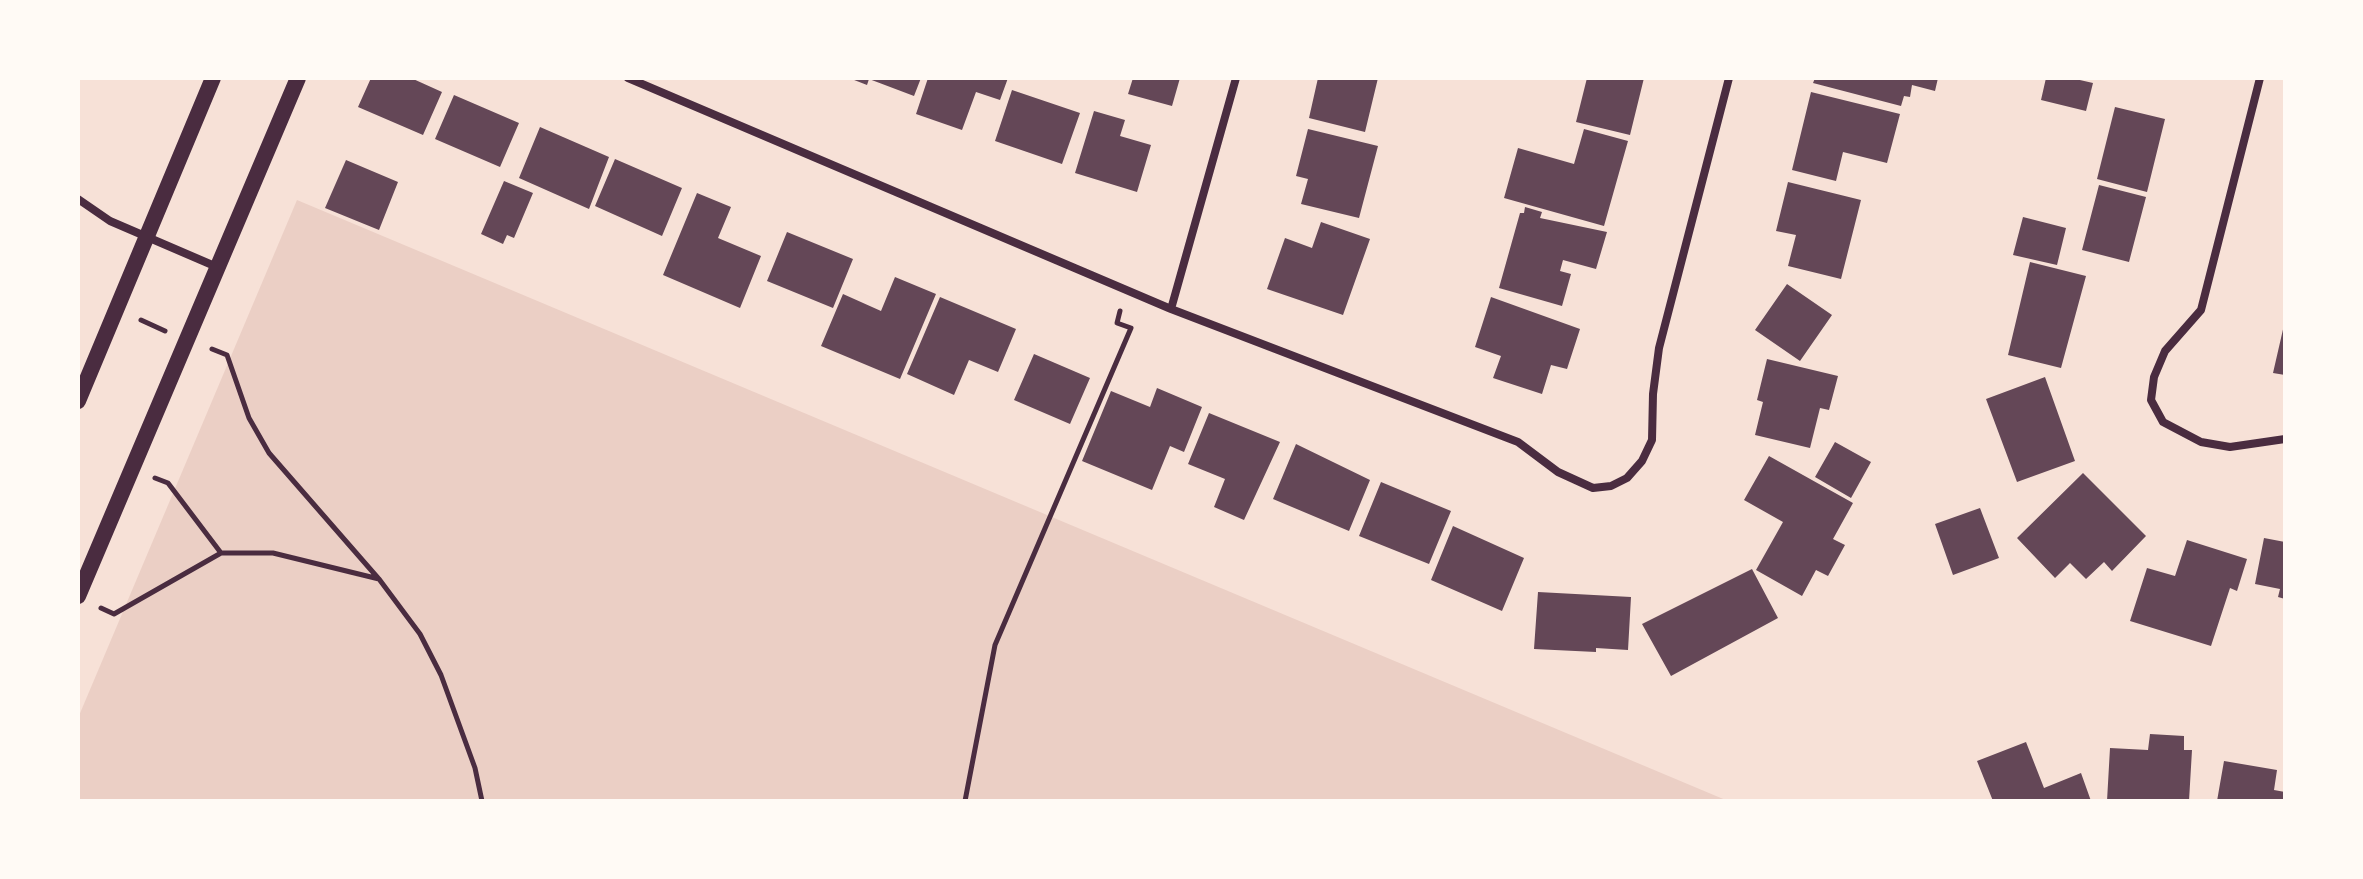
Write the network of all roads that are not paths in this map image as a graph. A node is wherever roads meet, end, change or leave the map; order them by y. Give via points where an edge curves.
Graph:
1 (213, 78) edge
2 (298, 78) edge
3 (628, 78) edge
4 (1236, 78) edge
5 (1729, 78) edge
6 (2260, 78) edge
7 (78, 199) edge
8 (148, 238) junction
9 (217, 267) junction
10 (1171, 309) junction
11 (78, 401) edge
12 (2285, 439) edge
13 (78, 596) edge

1 - 8 main road
2 - 9 main road
3 - 10 street
4 - 10 street
5 - 10 street via 1659,348 1652,440 1627,478 1611,486 1580,485 1518,442
6 - 12 street via 2201,310 2165,351 2151,400 2163,422 2201,442 2230,447
7 - 8 street
8 - 9 street
8 - 11 main road
9 - 13 main road

